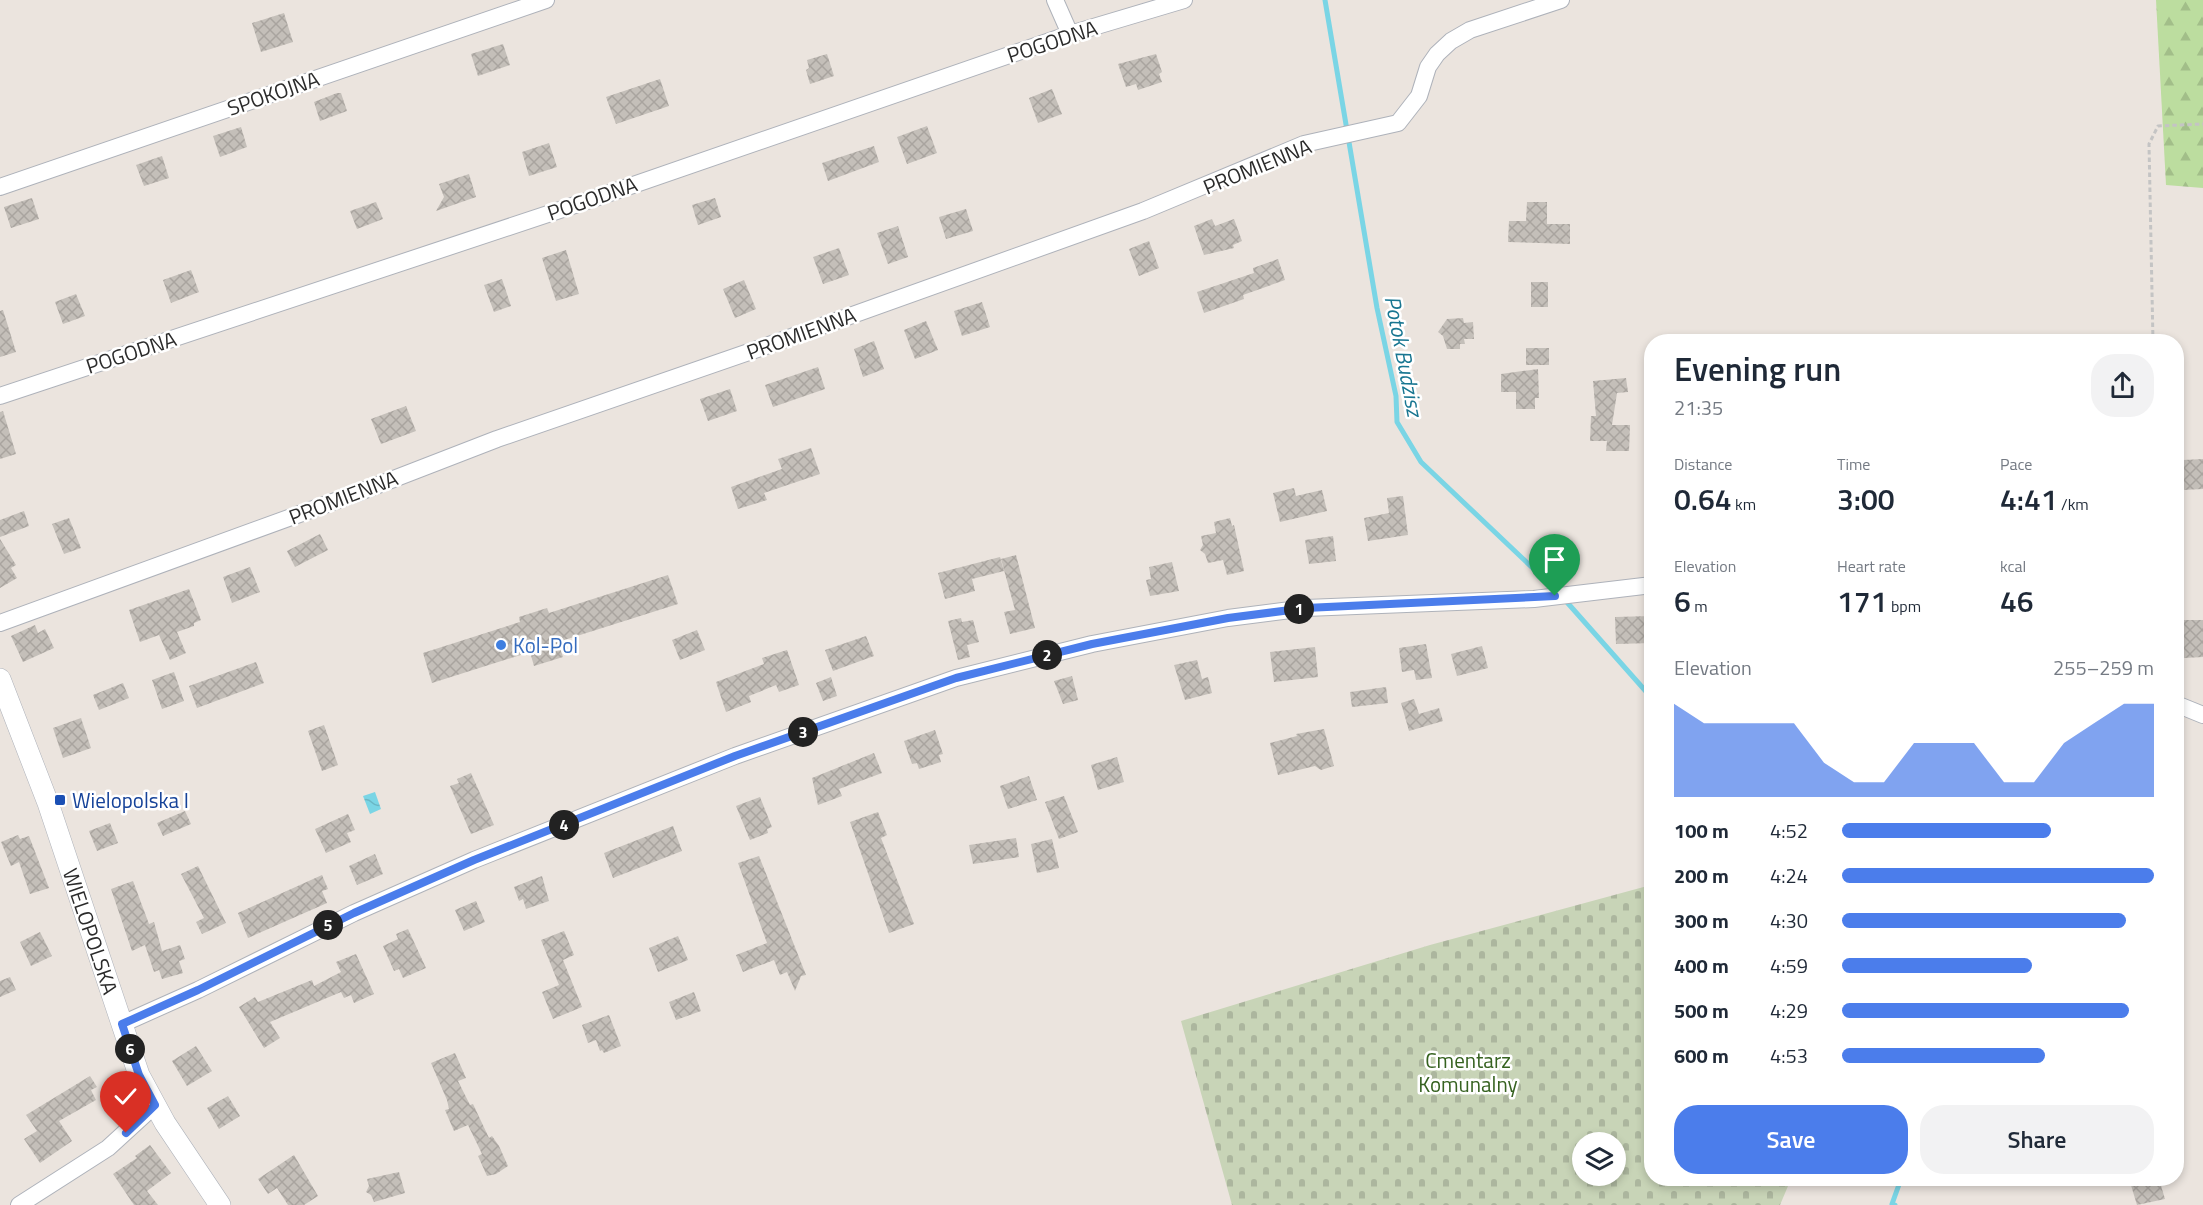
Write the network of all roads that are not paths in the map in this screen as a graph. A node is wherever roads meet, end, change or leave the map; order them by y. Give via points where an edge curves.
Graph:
1 (546, 0) edge
2 (1055, 0) edge
3 (1184, 0) edge
4 (1561, 0) edge
5 (1070, 34) junction
6 (0, 187) edge
7 (0, 396) edge
8 (1644, 586) edge
9 (0, 623) edge
10 (0, 679) edge
11 (2184, 707) edge
12 (2203, 715) edge
13 (122, 1024) junction
14 (155, 1105) junction
15 (19, 1205) edge
16 (220, 1205) edge

1 - 6 street, SPOKOJNA
2 - 5 street
3 - 5 street, POGODNA
4 - 9 street, PROMIENNA via 1470,30 1451,41 1428,67 1419,96 1398,123 1272,156 1143,212 497,439
5 - 7 street, POGODNA
8 - 13 street via 1561,595 1306,608 1228,618 1123,637 956,678 735,756 474,860
10 - 13 street, WIELOPOLSKA via 48,802
11 - 12 street
13 - 14 street, WIELOPOLSKA via 139,1075
14 - 15 street via 108,1148
14 - 16 street, WIELOPOLSKA

